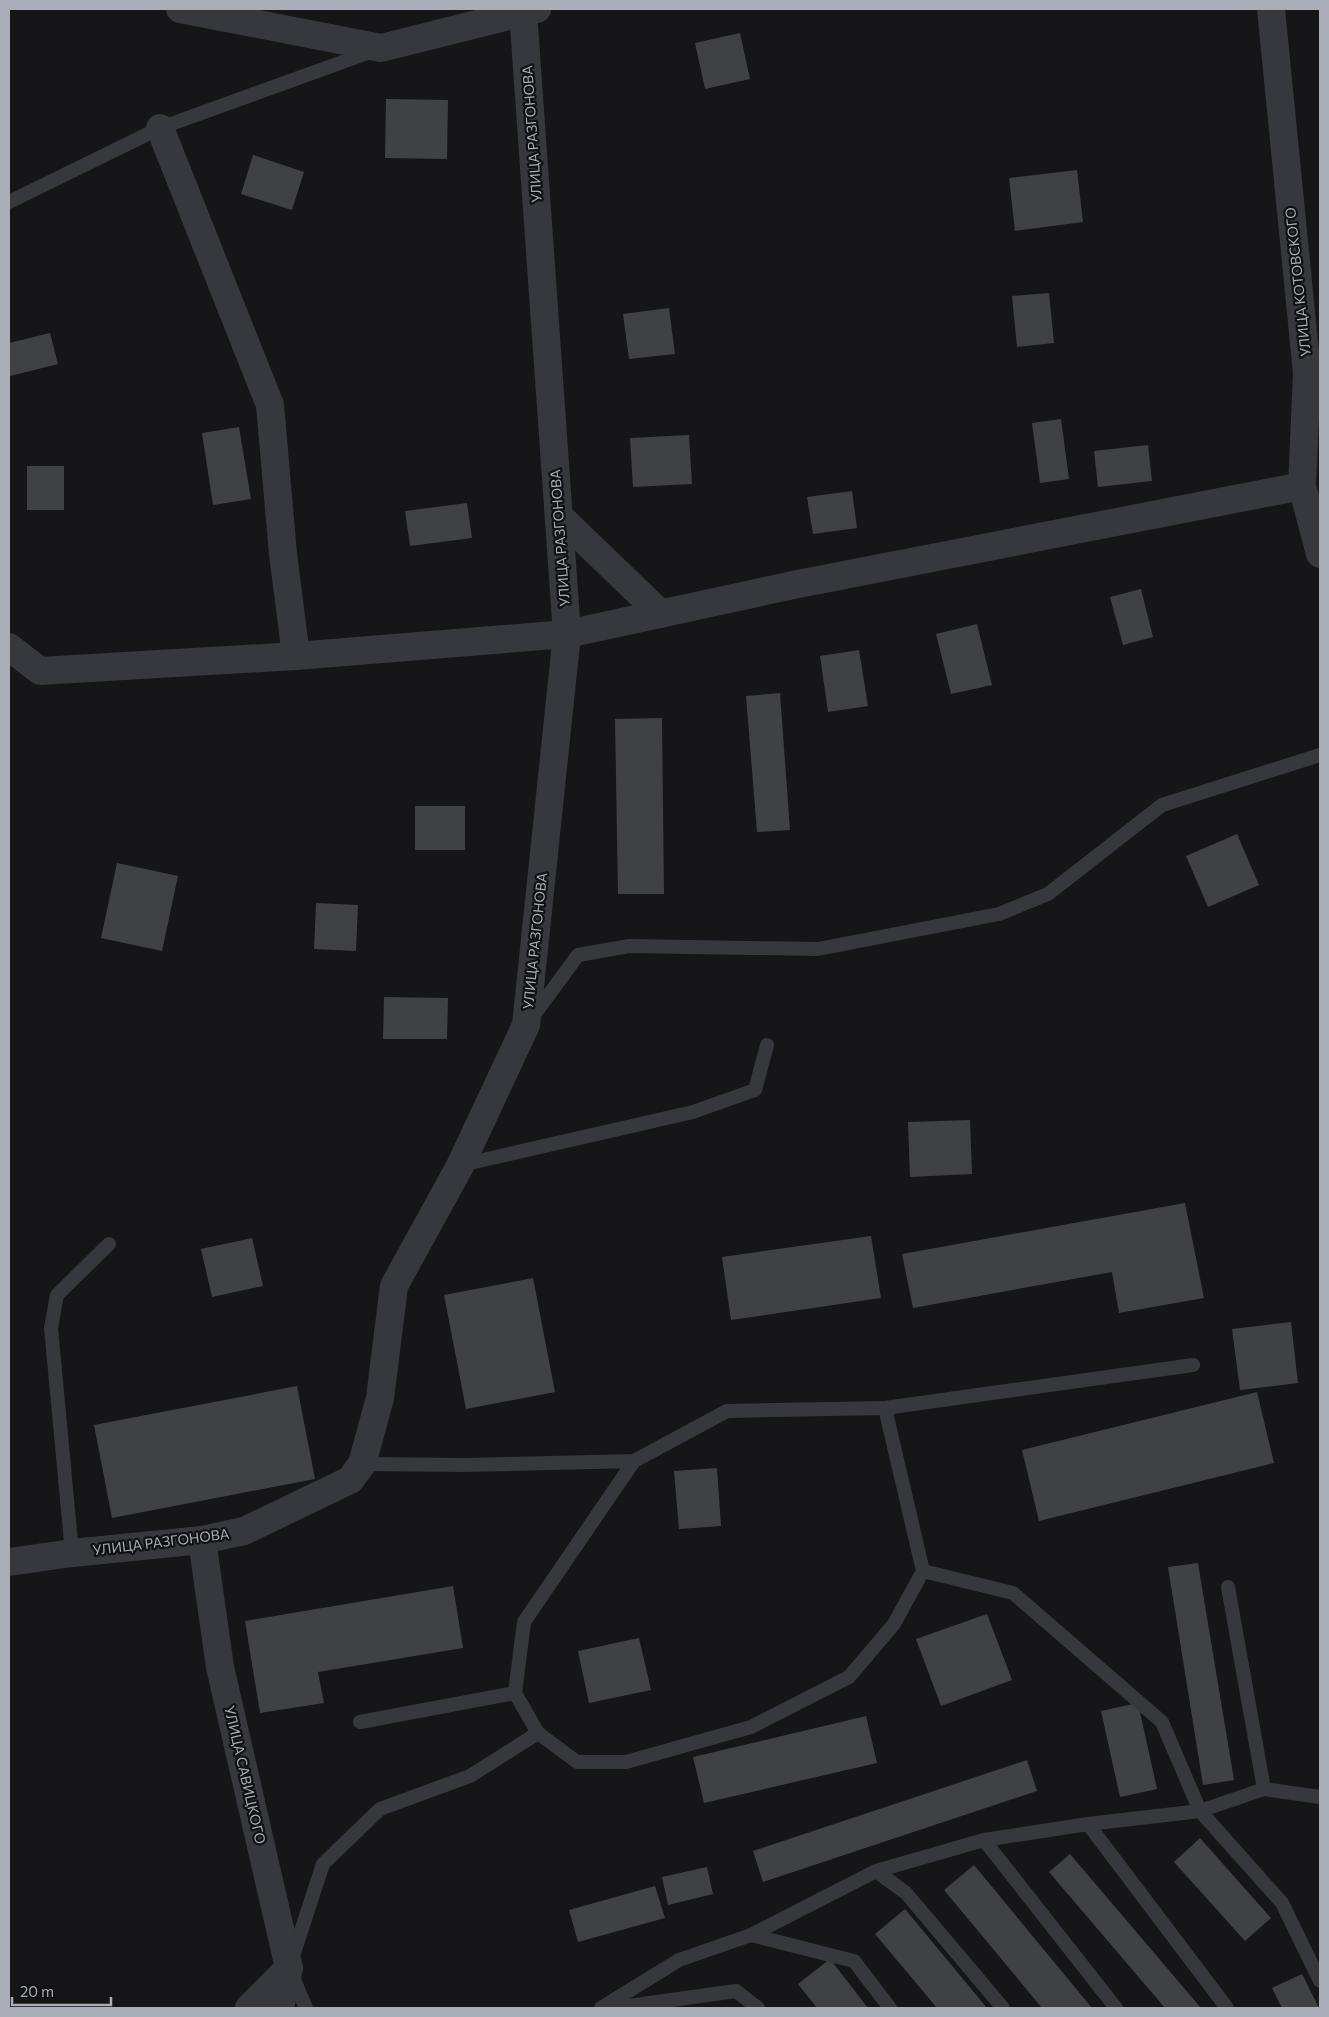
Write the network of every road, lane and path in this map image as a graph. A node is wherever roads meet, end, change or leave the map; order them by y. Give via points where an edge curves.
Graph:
1 (180, 9) edge
2 (1271, 9) edge
3 (530, 10) edge
4 (381, 48) junction
5 (160, 128) junction
6 (9, 202) edge
7 (1302, 486) junction
8 (559, 516) junction
9 (1320, 554) edge
10 (661, 614) junction
11 (567, 634) junction
12 (9, 647) edge
13 (296, 656) junction
14 (1320, 755) edge
15 (526, 1025) junction
16 (766, 1045) dead end
17 (460, 1166) junction
18 (109, 1244) dead end
19 (1193, 1366) dead end
20 (884, 1408) junction
21 (634, 1461) junction
22 (362, 1464) junction
23 (202, 1540) junction
24 (72, 1553) junction
25 (9, 1562) edge
26 (924, 1571) junction
27 (1228, 1587) dead end
28 (515, 1693) junction
29 (360, 1722) dead end
30 (538, 1733) junction
31 (1264, 1789) junction
32 (1320, 1797) edge
33 (1200, 1810) junction
34 (1088, 1824) junction
35 (984, 1840) junction
36 (876, 1871) junction
37 (752, 1935) junction
38 (289, 1968) junction
39 (1320, 1981) edge
40 (249, 2008) edge
41 (280, 2008) edge
42 (306, 2008) edge
43 (601, 2008) edge
44 (614, 2008) edge
45 (758, 2008) edge
46 (890, 2008) edge
47 (1003, 2008) edge
48 (1116, 2008) edge
49 (1227, 2008) edge

1 - 4 street
2 - 7 street, УЛИЦА КОТОВСКОГО via 1307,373
3 - 4 street
3 - 8 street, УЛИЦА РАЗГОНОВА
4 - 5 lane
5 - 6 lane
5 - 13 street via 270,405
7 - 9 street, УЛИЦА КОТОВСКОГО
7 - 10 street via 798,584
8 - 10 street
8 - 11 street, УЛИЦА РАЗГОНОВА
10 - 11 street
11 - 13 street
11 - 15 street, УЛИЦА РАЗГОНОВА
12 - 13 street via 40,672
14 - 15 lane via 1162,805 1048,894 999,914 818,949 629,946 578,955
15 - 17 street, УЛИЦА РАЗГОНОВА
16 - 17 lane via 755,1090 694,1112
17 - 22 street, УЛИЦА РАЗГОНОВА via 394,1286 380,1398
18 - 24 lane via 57,1295 51,1328
19 - 20 lane
20 - 21 lane via 726,1411
20 - 26 lane
21 - 22 lane
21 - 28 lane via 524,1622
22 - 23 street, УЛИЦА РАЗГОНОВА via 350,1480 244,1531
23 - 24 street, УЛИЦА РАЗГОНОВА
23 - 38 street, УЛИЦА САВИЦКОГО via 220,1667
24 - 25 street, УЛИЦА РАЗГОНОВА
26 - 30 lane via 894,1624 849,1677 751,1727 626,1762 577,1762
26 - 33 lane via 1012,1593 1162,1722
27 - 31 lane
28 - 29 lane
28 - 30 lane
30 - 38 lane via 470,1776 380,1809 323,1864
31 - 32 lane
31 - 33 lane
33 - 34 lane
33 - 39 lane via 1282,1903
34 - 35 lane
34 - 49 lane
35 - 36 lane
35 - 48 lane
36 - 37 lane
36 - 47 lane via 906,1892
37 - 43 lane via 679,1960
37 - 46 lane via 854,1961
38 - 40 street
38 - 41 street, УЛИЦА САВИЦКОГО
38 - 42 lane
44 - 45 lane via 736,1991

